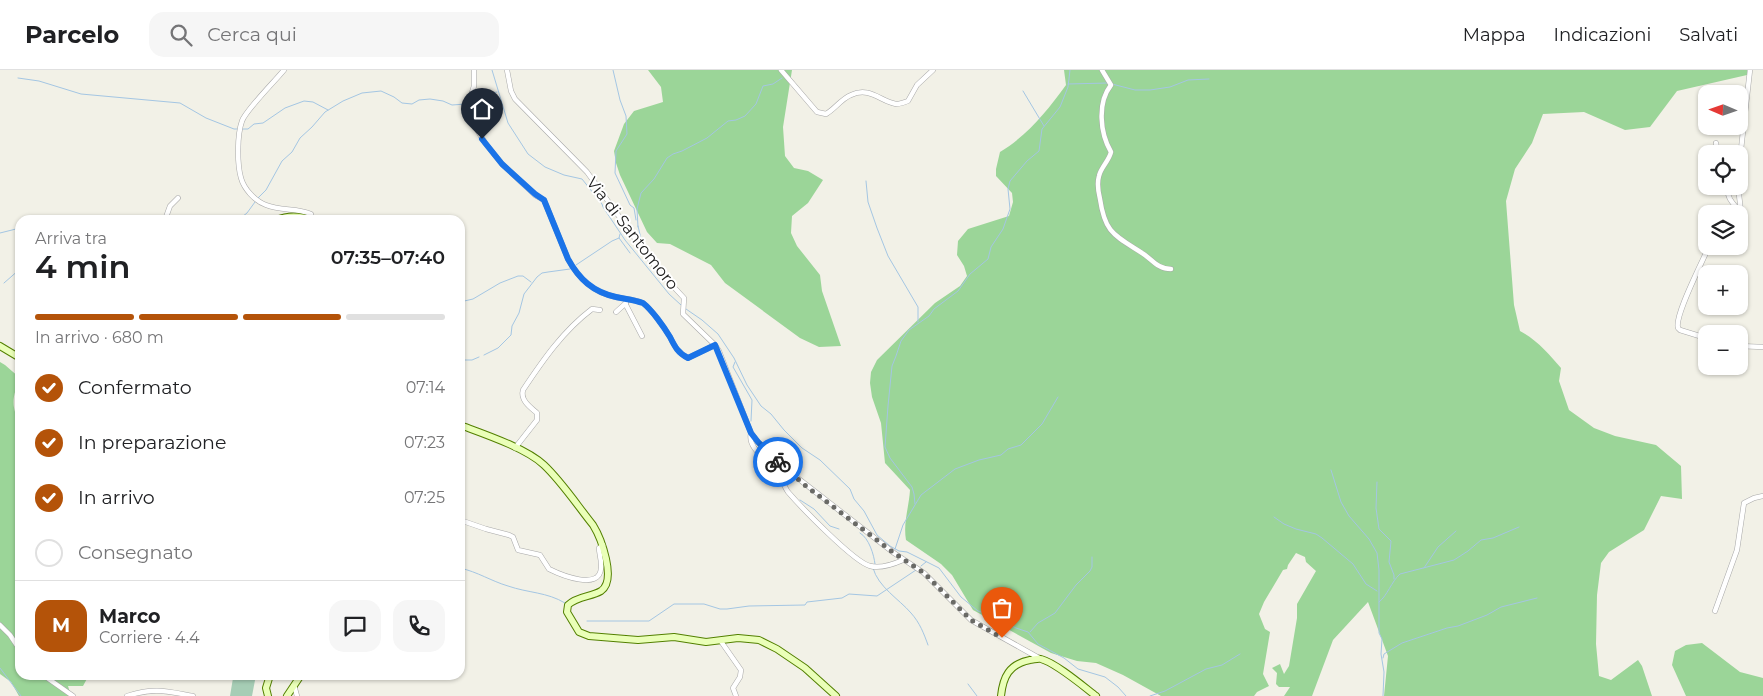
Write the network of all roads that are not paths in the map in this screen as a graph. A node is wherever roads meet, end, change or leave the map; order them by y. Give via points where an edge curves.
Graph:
1 (284, 70) edge
2 (474, 70) edge
3 (507, 70) edge
4 (781, 70) edge
5 (933, 70) edge
6 (1102, 70) edge
7 (1750, 70) edge
8 (1741, 145) edge
9 (178, 198) dead end
10 (167, 215) edge
11 (311, 215) edge
12 (1706, 255) edge
13 (1171, 269) dead end
14 (627, 299) junction
15 (626, 305) junction
16 (600, 310) dead end
17 (616, 312) dead end
18 (642, 336) dead end
19 (1698, 336) edge
20 (715, 345) junction
21 (0, 346) edge
22 (1748, 346) edge
23 (1763, 347) edge
24 (15, 355) edge
25 (465, 426) edge
26 (751, 433) junction
27 (515, 448) junction
28 (1763, 496) edge
29 (465, 522) edge
30 (603, 545) junction
31 (903, 560) junction
32 (1715, 611) dead end
33 (0, 625) edge
34 (720, 640) junction
35 (15, 642) edge
36 (1040, 659) junction
37 (50, 680) edge
38 (268, 680) edge
39 (298, 680) edge
40 (294, 685) junction
41 (73, 696) edge
42 (127, 696) edge
43 (193, 696) edge
44 (268, 696) edge
45 (287, 696) edge
46 (297, 696) edge
47 (736, 696) edge
48 (836, 696) edge
49 (1002, 696) edge
50 (1095, 696) edge

1 - 11 street via 243,119 238,141 241,178 251,196 265,205
2 - 14 street via 469,112 482,139 502,164 544,200 568,259 586,284 600,292
3 - 20 street, Via di Santomoro via 517,102 587,172 657,269 683,297 685,317
4 - 5 street via 817,112 826,114 846,98 861,92 897,104 908,101 917,85
6 - 13 street via 1111,85 1102,98 1102,131 1111,152 1099,176 1104,219 1113,234 1157,266
7 - 8 street
9 - 10 street
12 - 19 street via 1676,323 1680,330
14 - 15 street
14 - 20 street via 648,307 675,348 688,358
15 - 17 street
15 - 18 street
16 - 27 street via 592,309 576,321 554,344 523,390 523,399 537,413 537,420
20 - 26 street, Via di Santomoro
21 - 24 main road
22 - 23 street
25 - 27 main road
26 - 31 street, Via di Santomoro via 786,469
26 - 31 street, Via di Santomoro via 752,444 777,469 793,496 850,553 869,566 880,567
27 - 30 main road via 545,465 593,525
28 - 32 street via 1744,504 1737,550
29 - 30 street via 509,535 518,550 540,555 549,569 584,580 596,578 599,574 599,548
30 - 34 main road via 608,576 605,587 575,600 567,608 569,618 579,632 617,639 674,637 706,642
31 - 36 street, Via di Santomoro via 924,573 971,620
33 - 35 street
34 - 47 street via 742,670 734,688
34 - 48 main road via 750,638 769,644 805,668
36 - 49 main road via 1011,667 1004,679
36 - 50 main road, Via di Santomoro via 1070,676
37 - 41 street
38 - 44 main road
39 - 40 main road
40 - 45 main road
40 - 46 street
42 - 43 street via 153,690

